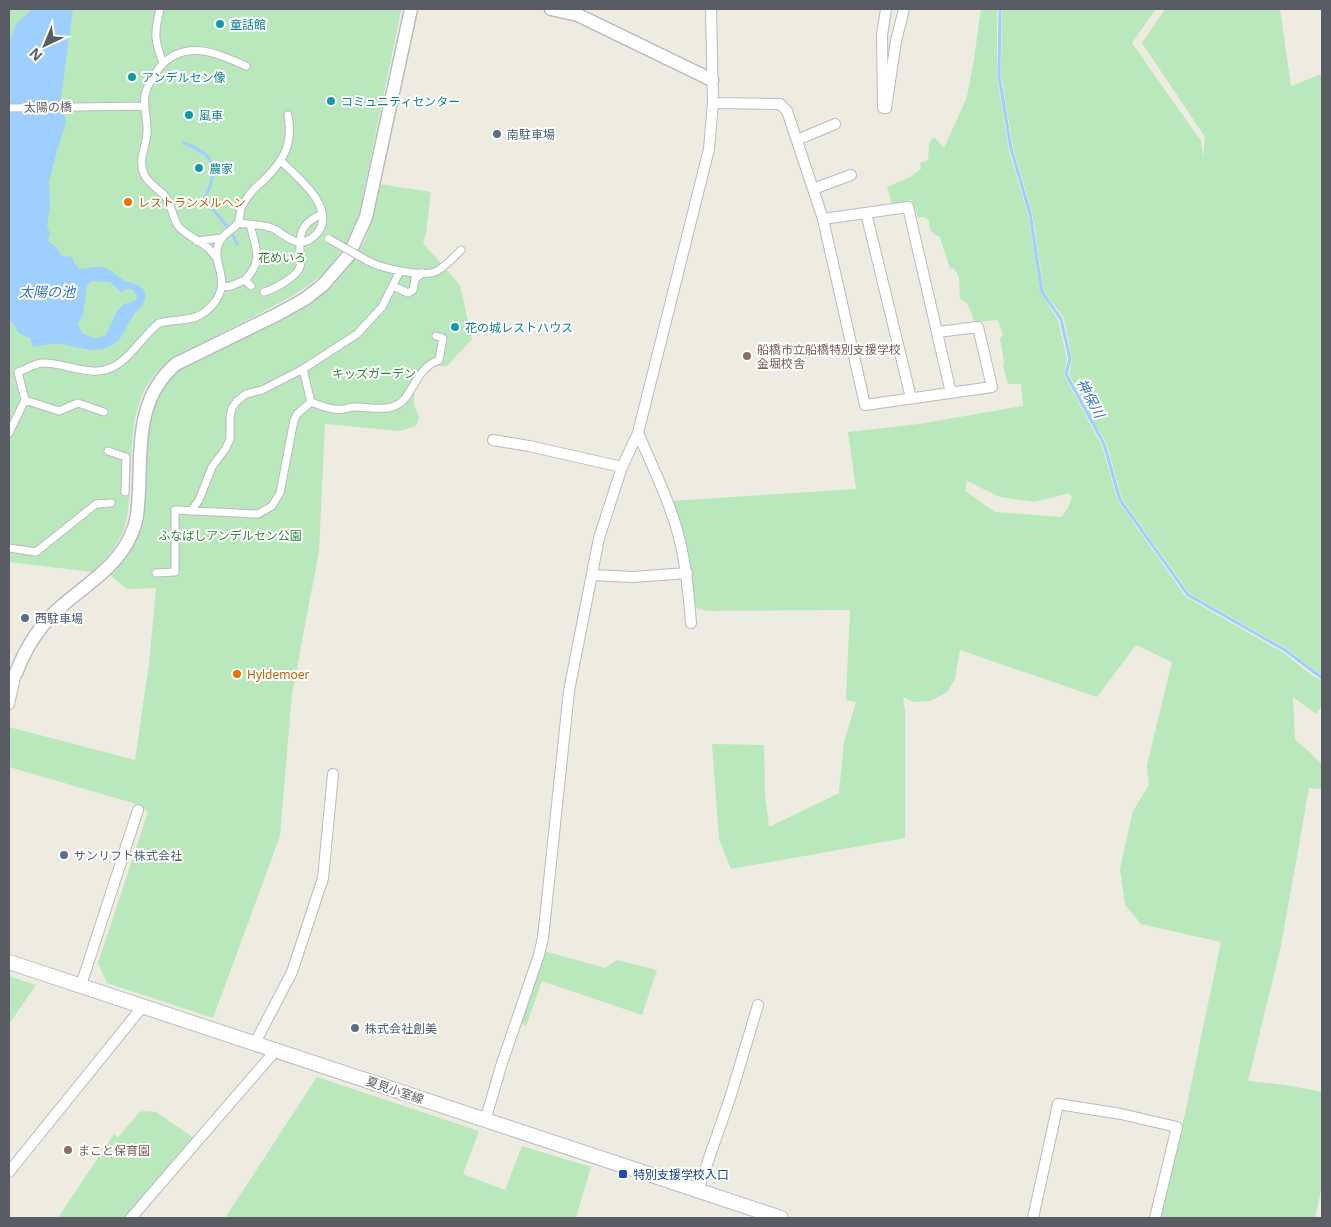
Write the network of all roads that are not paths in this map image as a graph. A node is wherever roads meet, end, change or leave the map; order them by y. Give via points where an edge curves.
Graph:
1 (160, 9) edge
2 (411, 9) edge
3 (551, 9) edge
4 (711, 9) edge
5 (886, 9) edge
6 (904, 9) edge
7 (163, 63) junction
8 (246, 66) dead end
9 (712, 80) junction
10 (713, 103) junction
11 (144, 106) junction
12 (9, 108) edge
13 (288, 115) dead end
14 (835, 124) dead end
15 (796, 140) junction
16 (281, 161) junction
17 (851, 175) dead end
18 (813, 189) junction
19 (866, 213) junction
20 (322, 214) junction
21 (823, 219) junction
22 (238, 223) junction
23 (250, 225) junction
24 (317, 233) junction
25 (222, 238) junction
26 (197, 240) junction
27 (300, 242) junction
28 (462, 250) dead end
29 (217, 258) junction
30 (400, 271) junction
31 (422, 273) junction
32 (245, 280) junction
33 (222, 286) junction
34 (251, 286) dead end
35 (393, 286) junction
36 (264, 292) dead end
37 (938, 332) junction
38 (436, 336) dead end
39 (303, 369) junction
40 (951, 393) junction
41 (911, 398) junction
42 (25, 400) junction
43 (311, 402) junction
44 (104, 412) dead end
45 (9, 433) edge
46 (638, 433) junction
47 (493, 440) dead end
48 (108, 451) dead end
49 (622, 467) junction
50 (125, 492) dead end
51 (99, 496) dead end
52 (110, 503) dead end
53 (96, 504) junction
54 (191, 511) junction
55 (9, 548) edge
56 (156, 572) dead end
57 (687, 573) junction
58 (592, 575) junction
59 (691, 623) dead end
60 (16, 673) joint
61 (9, 704) edge
62 (333, 774) dead end
63 (138, 810) dead end
64 (9, 962) edge
65 (81, 986) junction
66 (758, 1005) dead end
67 (143, 1006) junction
68 (255, 1043) junction
69 (276, 1050) junction
70 (485, 1121) junction
71 (9, 1172) edge
72 (698, 1190) junction
73 (131, 1218) edge
74 (781, 1218) edge
75 (1033, 1218) edge
76 (1155, 1218) edge

1 - 7 street via 155,30
2 - 60 street via 366,217 349,255 323,285 305,299 176,364 165,375 145,411 138,511 132,534 113,563 63,604 42,626 26,648
3 - 9 street via 578,15
4 - 9 street
5 - 6 street via 882,35 883,108 886,108
7 - 8 street via 189,50 201,50
7 - 11 street via 152,76
9 - 10 street
10 - 15 street via 780,104 787,111
10 - 46 street via 709,149
11 - 12 street, 太陽の橋
11 - 26 street via 147,128 141,161 145,176 167,198 181,229
13 - 16 street via 291,131
14 - 15 street
15 - 18 street
16 - 20 street via 313,193
16 - 22 street via 249,194 241,208
17 - 18 street
18 - 21 street
19 - 21 street
19 - 37 street via 908,207
19 - 41 street
20 - 24 street via 321,228
20 - 27 street via 304,226
21 - 41 street via 865,404
22 - 23 street
22 - 25 street
23 - 27 street via 273,228
23 - 32 street via 257,259 254,270
24 - 27 street via 308,241
24 - 30 street, bridge via 376,266
25 - 26 street
25 - 29 street
26 - 29 street
27 - 36 street via 299,270
28 - 31 street via 437,272
29 - 33 street
30 - 31 street
30 - 35 street
31 - 35 street via 408,293
32 - 33 street
32 - 34 street
33 - 42 street via 214,302 200,315 190,320 158,323 116,365 104,370 84,371 42,363 18,372
35 - 39 street via 382,307 357,334
37 - 40 street
37 - 40 street via 978,327 992,387
38 - 43 street via 443,338 439,360 425,367 397,405 346,410
39 - 43 street
39 - 54 street via 237,401 230,417 230,439
40 - 41 street
42 - 44 street via 59,411 78,403
42 - 45 street
43 - 54 street via 294,420 280,493 272,506 258,514
46 - 49 street
46 - 57 street via 664,494 681,543
47 - 49 street
48 - 50 street via 126,457
49 - 58 street via 599,538
51 - 53 street
52 - 53 street
53 - 55 street via 36,552
54 - 56 street via 175,510 175,572
57 - 58 street via 633,577
57 - 59 street
58 - 70 street via 569,691 539,955
60 - 61 street
62 - 68 street via 323,878 292,972
63 - 65 street
64 - 65 main road, 夏見小室線
65 - 67 main road, 夏見小室線
66 - 72 street
67 - 68 main road, 夏見小室線
67 - 71 street
68 - 69 main road, 夏見小室線
69 - 70 main road, 夏見小室線
69 - 73 street
70 - 72 main road, 夏見小室線
72 - 74 main road, 夏見小室線
75 - 76 street via 1058,1104 1177,1127

